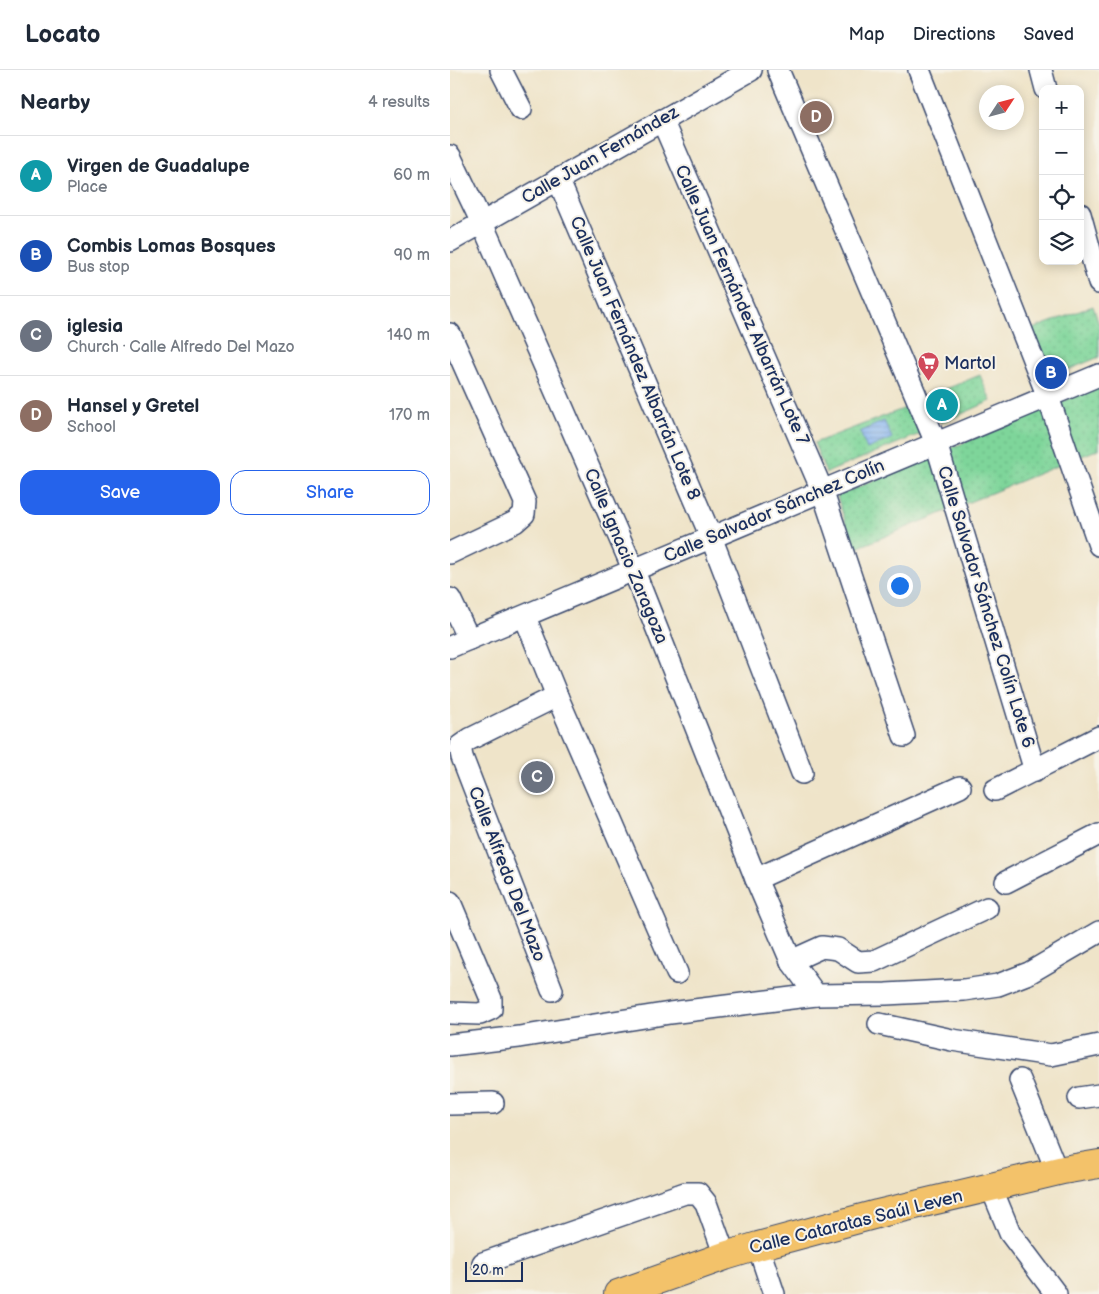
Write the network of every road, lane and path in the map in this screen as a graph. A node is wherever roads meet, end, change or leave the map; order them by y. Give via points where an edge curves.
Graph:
1 (501, 70) edge
2 (750, 70) edge
3 (778, 70) edge
4 (919, 70) edge
5 (1041, 70) edge
6 (1045, 85) edge
7 (521, 109) dead end
8 (662, 120) junction
9 (450, 156) edge
10 (558, 179) junction
11 (1082, 220) edge
12 (482, 222) junction
13 (450, 241) edge
14 (1099, 283) edge
15 (450, 334) edge
16 (1099, 376) edge
17 (1048, 396) junction
18 (936, 443) junction
19 (822, 490) junction
20 (711, 537) junction
21 (1099, 545) edge
22 (450, 553) edge
23 (634, 571) junction
24 (450, 599) edge
25 (525, 617) junction
26 (469, 639) junction
27 (450, 647) edge
28 (557, 696) junction
29 (904, 736) dead end
30 (1099, 737) edge
31 (1035, 770) junction
32 (802, 773) dead end
33 (960, 786) dead end
34 (995, 790) dead end
35 (1099, 834) edge
36 (756, 879) junction
37 (1006, 882) dead end
38 (450, 902) edge
39 (988, 908) dead end
40 (1099, 932) edge
41 (791, 961) junction
42 (676, 973) dead end
43 (552, 990) dead end
44 (816, 995) junction
45 (450, 1013) edge
46 (879, 1024) dead end
47 (450, 1045) edge
48 (1099, 1045) edge
49 (1020, 1080) dead end
50 (493, 1103) dead end
51 (450, 1104) edge
52 (1099, 1164) edge
53 (1057, 1172) junction
54 (992, 1187) junction
55 (758, 1246) junction
56 (725, 1256) junction
57 (482, 1263) dead end
58 (618, 1294) edge
59 (774, 1294) edge
60 (1056, 1294) edge

1 - 7 street
2 - 8 street, Calle Juan Fernández
3 - 18 street, Calle Salvador Sánchez Colín Lote 6
4 - 17 street
5 - 6 street
8 - 10 street, Calle Juan Fernández
8 - 19 street, Calle Juan Fernández Albarrán Lote 7
9 - 12 street, Calle Ignacio Zaragoza
10 - 12 street, Calle Juan Fernández
10 - 20 street, Calle Juan Fernández Albarrán Lote 8
11 - 14 street
12 - 13 street, Calle Juan Fernández
12 - 23 street, Calle Ignacio Zaragoza
15 - 22 street via 525,502 524,514 515,522
16 - 17 street, Calle Salvador Sánchez Colín
17 - 18 street, Calle Salvador Sánchez Colín
17 - 21 street
18 - 19 street, Calle Salvador Sánchez Colín
18 - 31 street, Calle Salvador Sánchez Colín Lote 6
19 - 20 street, Calle Salvador Sánchez Colín
19 - 29 street, Calle Juan Fernández Albarrán Lote 7
20 - 23 street, Calle Salvador Sánchez Colín
20 - 32 street, Calle Juan Fernández Albarrán Lote 8
23 - 25 street, Calle Salvador Sánchez Colín
23 - 36 street, Calle Ignacio Zaragoza
24 - 26 street
25 - 26 street, Calle Salvador Sánchez Colín
25 - 28 street
26 - 27 street, Calle Salvador Sánchez Colín
28 - 42 street
28 - 43 street, Calle Alfredo Del Mazo via 460,746
30 - 31 street
31 - 34 street
33 - 36 street
35 - 37 street
36 - 41 street, Calle Ignacio Zaragoza
38 - 45 street via 491,999 491,1009 480,1014
39 - 41 street via 874,960 858,962 838,949 822,947
40 - 44 street via 1029,973 998,986
41 - 44 street, Calle Ignacio Zaragoza
44 - 47 street via 670,1012
46 - 48 street via 952,1040 1051,1055
49 - 53 street
50 - 51 street
52 - 53 main road, Calle Cataratas Saúl Leven
53 - 54 main road, Calle Cataratas Saúl Leven
54 - 55 main road, Calle Cataratas Saúl Leven
54 - 60 street via 1010,1233
55 - 56 main road, Calle Cataratas Saúl Leven
55 - 59 street
56 - 57 street via 706,1203 698,1193 685,1193
56 - 58 main road, Calle Cataratas Saúl Leven

